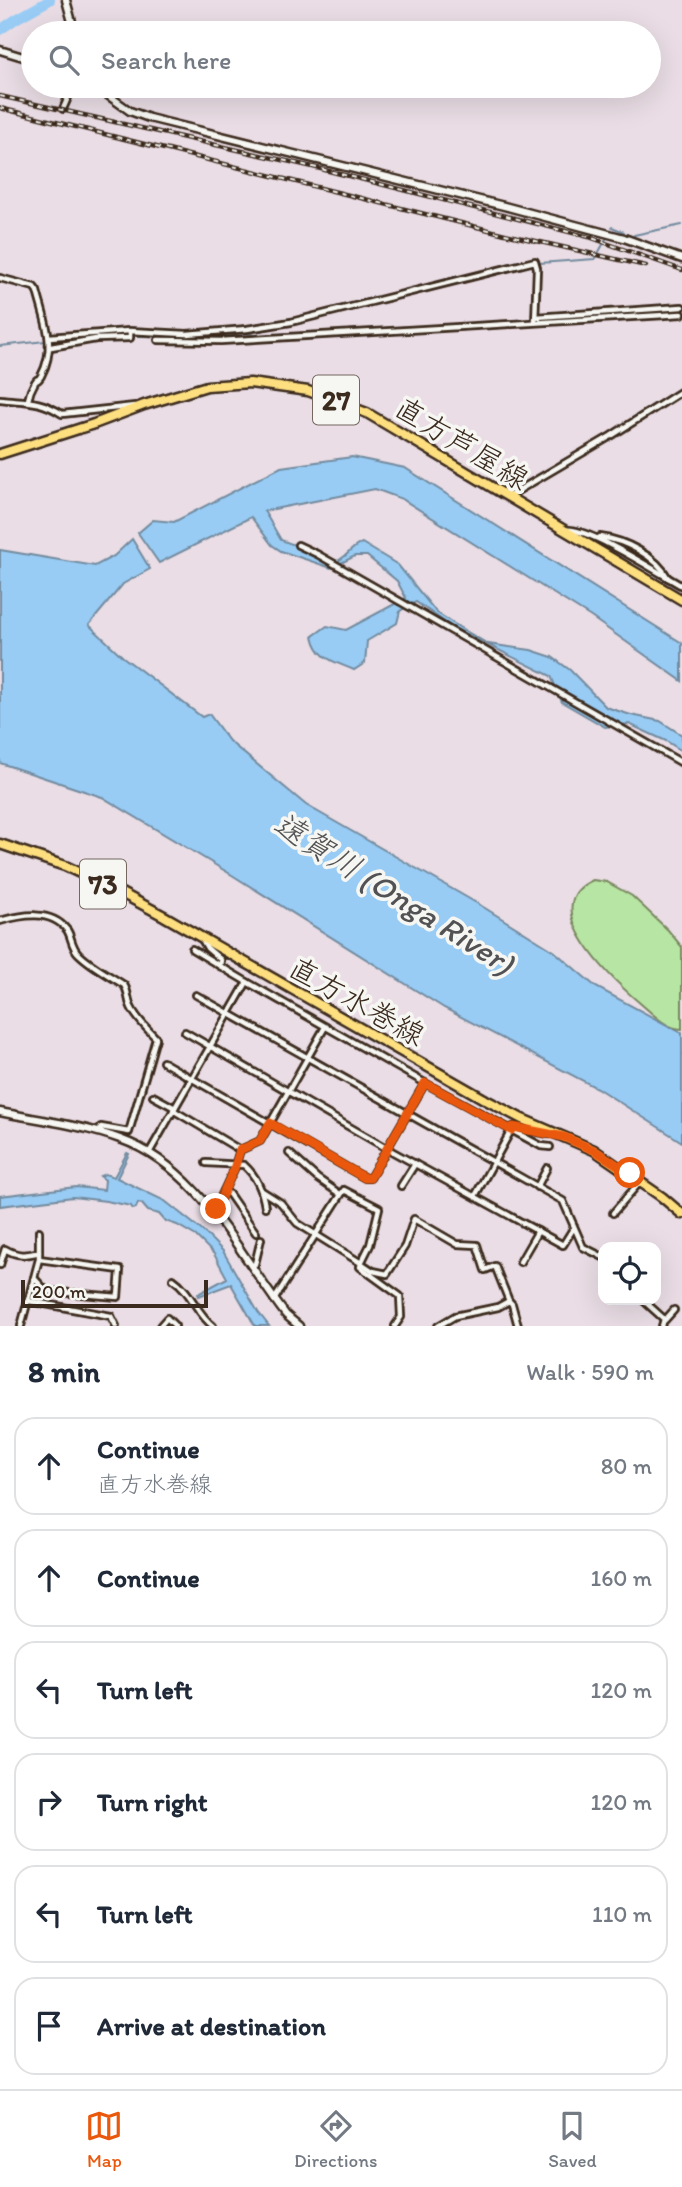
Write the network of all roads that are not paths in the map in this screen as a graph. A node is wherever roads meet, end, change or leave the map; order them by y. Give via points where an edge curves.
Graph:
1 (66, 0) edge
2 (72, 21) edge
3 (0, 50) edge
4 (21, 56) edge
5 (68, 98) edge
6 (112, 98) edge
7 (63, 109) dead end
8 (682, 259) edge
9 (0, 278) edge
10 (682, 307) edge
11 (682, 314) edge
12 (130, 334) junction
13 (158, 340) dead end
14 (50, 341) junction
15 (682, 391) edge
16 (0, 399) edge
17 (28, 400) junction
18 (144, 405) junction
19 (0, 454) edge
20 (508, 497) junction
21 (565, 530) junction
22 (596, 537) junction
23 (298, 545) dead end
24 (668, 579) junction
25 (682, 586) edge
26 (682, 600) edge
27 (682, 763) edge
28 (0, 844) edge
29 (0, 921) edge
30 (201, 937) junction
31 (192, 949) dead end
32 (220, 966) junction
33 (247, 982) junction
34 (196, 995) dead end
35 (229, 1014) junction
36 (325, 1027) junction
37 (185, 1032) dead end
38 (210, 1046) junction
39 (307, 1059) junction
40 (163, 1062) dead end
41 (191, 1079) junction
42 (425, 1083) junction
43 (288, 1091) junction
44 (153, 1096) dead end
45 (174, 1109) junction
46 (0, 1112) edge
47 (406, 1115) junction
48 (270, 1123) junction
49 (511, 1130) junction
50 (100, 1133) junction
51 (564, 1137) junction
52 (550, 1147) dead end
53 (386, 1148) junction
54 (240, 1150) junction
55 (149, 1153) junction
56 (289, 1153) dead end
57 (206, 1163) dead end
58 (236, 1163) junction
59 (493, 1163) junction
60 (415, 1164) junction
61 (547, 1168) dead end
62 (641, 1181) junction
63 (401, 1186) dead end
64 (537, 1187) junction
65 (224, 1191) junction
66 (262, 1191) junction
67 (341, 1194) junction
68 (475, 1196) junction
69 (264, 1206) dead end
70 (213, 1213) junction
71 (613, 1213) dead end
72 (682, 1214) edge
73 (574, 1228) junction
74 (39, 1231) dead end
75 (538, 1231) junction
76 (256, 1233) dead end
77 (317, 1235) junction
78 (261, 1240) dead end
79 (39, 1252) junction
80 (598, 1255) edge
81 (38, 1259) junction
82 (520, 1262) dead end
83 (362, 1263) junction
84 (0, 1265) edge
85 (251, 1267) junction
86 (34, 1278) junction
87 (173, 1279) dead end
88 (274, 1300) junction
89 (29, 1301) junction
90 (509, 1301) junction
91 (647, 1305) edge
92 (674, 1310) dead end
93 (663, 1323) edge
94 (21, 1326) edge
95 (116, 1326) edge
96 (160, 1326) edge
97 (175, 1326) edge
98 (213, 1326) edge
99 (299, 1326) edge
100 (395, 1326) edge
101 (438, 1326) edge
102 (518, 1326) edge

1 - 2 street
3 - 4 street
5 - 7 street
6 - 8 street via 149,118 539,215
9 - 14 street via 34,287
10 - 12 street via 536,319 535,261 291,322 187,334
11 - 13 street via 221,341
12 - 14 street
12 - 14 street
14 - 17 street
15 - 20 street
16 - 17 street
17 - 18 street via 62,414
18 - 19 main road, 直方芦屋線 / 27
18 - 20 main road, 直方芦屋線 / 27 via 227,384 308,391 367,413
20 - 21 main road, 直方芦屋線 / 27
21 - 22 street
21 - 26 main road, 直方芦屋線 / 27
22 - 24 street
22 - 24 street via 626,543 662,566
23 - 27 street
24 - 25 street
28 - 30 main road, 直方水巻線 / 73 via 65,866
29 - 50 street via 20,915 59,922 81,956 124,985 130,1006 156,1038 129,1132 101,1127
30 - 32 street via 221,960
30 - 51 main road, 直方水巻線 / 73 via 486,1100
31 - 32 street
32 - 33 street
33 - 35 street
33 - 36 street
34 - 35 street
35 - 38 street
35 - 39 street
36 - 39 street
36 - 42 street
37 - 38 street
38 - 41 street
38 - 43 street
39 - 43 street
39 - 47 street
40 - 41 street
41 - 45 street
41 - 48 street
42 - 47 street
42 - 49 street
43 - 48 street
43 - 53 street
44 - 45 street
45 - 54 street
45 - 55 street
46 - 50 street
47 - 53 street
47 - 59 street
48 - 53 street via 365,1178 370,1178
48 - 54 street via 260,1141
49 - 51 street
49 - 52 street
49 - 59 street
50 - 55 street
51 - 62 main road, 直方水巻線 / 73 via 594,1150
53 - 60 street
54 - 58 street
55 - 70 street via 197,1193
56 - 67 street
57 - 58 street
58 - 65 street
58 - 66 street via 250,1171
59 - 64 street
59 - 68 street
60 - 63 street
60 - 68 street
61 - 64 street
62 - 71 street
62 - 72 main road, 直方水巻線 / 73
64 - 73 street via 563,1201
65 - 70 street
65 - 76 street
66 - 69 street
66 - 77 street
67 - 77 street
67 - 83 street via 344,1189 379,1208
68 - 75 street
70 - 85 street
73 - 75 street via 563,1245
73 - 80 street via 586,1250
74 - 79 street
75 - 82 street
77 - 83 street
77 - 88 street
78 - 85 street
79 - 81 street
79 - 84 street via 17,1256 5,1249
81 - 86 street
81 - 86 street via 120,1270 118,1297 46,1291
83 - 90 street via 387,1274 405,1246 414,1219 457,1244 477,1245 485,1270 495,1266
83 - 100 street via 360,1267 370,1276 400,1296 401,1317
85 - 88 street
86 - 89 street
87 - 98 street
88 - 99 street
89 - 94 street
89 - 95 street via 111,1316
90 - 101 street via 455,1315
90 - 102 street
91 - 93 street
92 - 93 street
96 - 97 street via 167,1318

